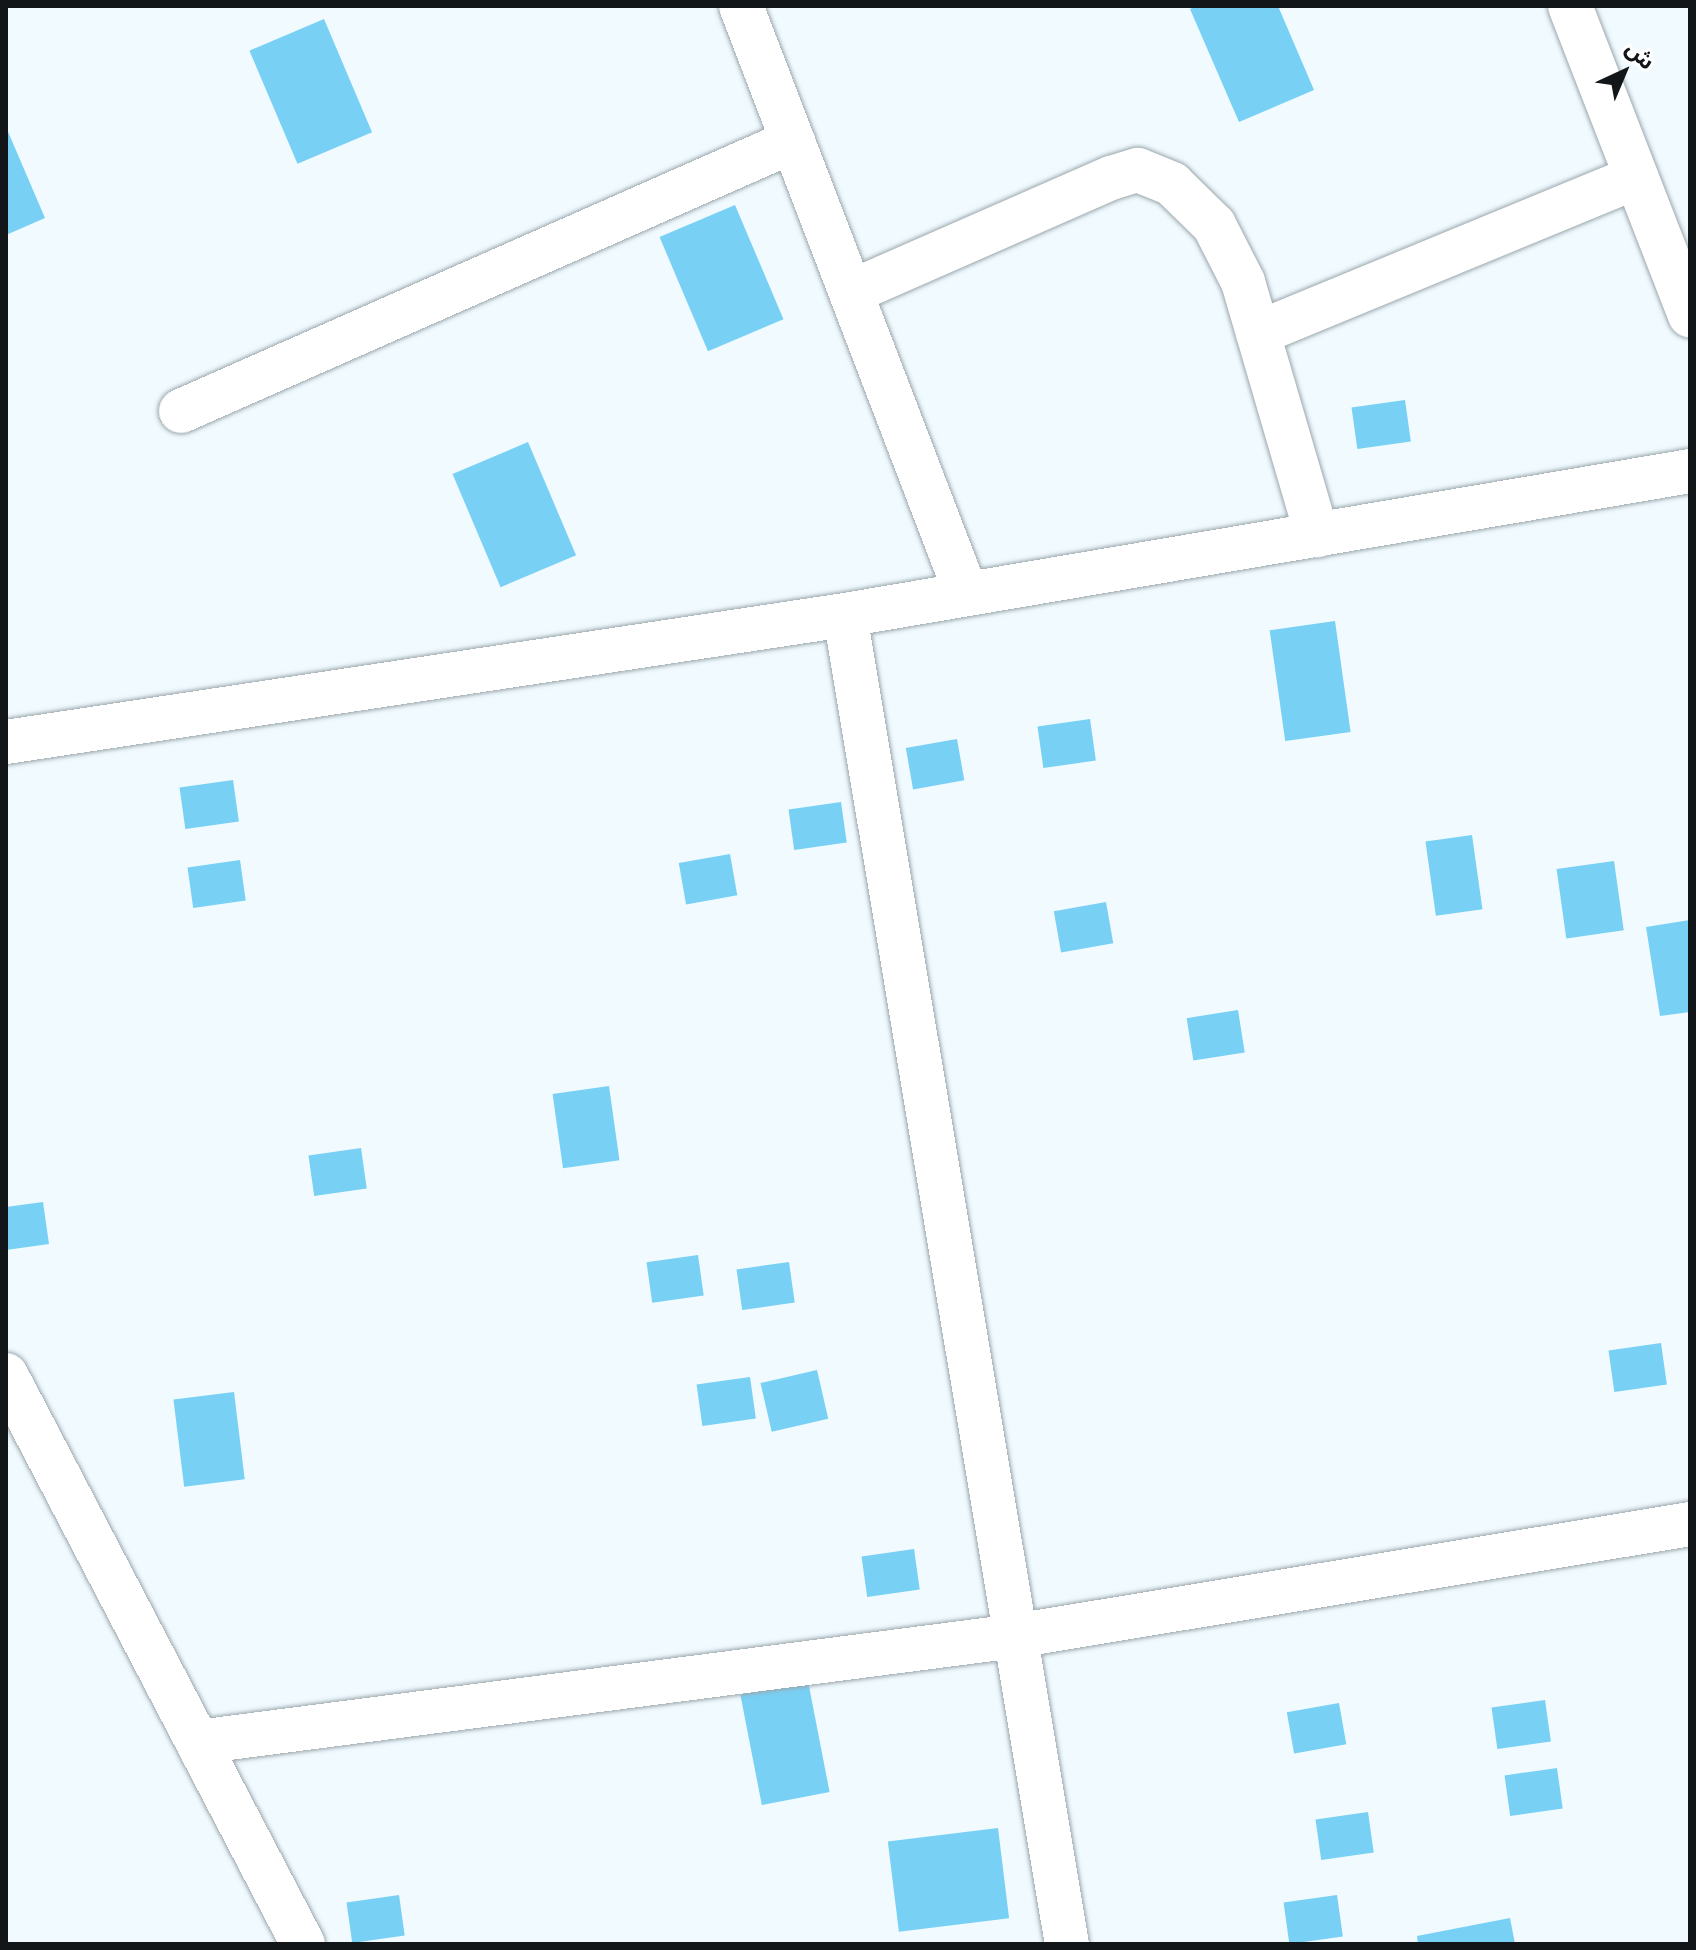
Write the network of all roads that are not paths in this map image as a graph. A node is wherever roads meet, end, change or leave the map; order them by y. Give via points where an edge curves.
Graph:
1 (741, 6) edge
2 (1570, 6) edge
3 (793, 141) junction
4 (1636, 177) junction
5 (851, 292) junction
6 (1690, 316) edge
7 (1258, 333) junction
8 (181, 411) dead end
9 (1690, 471) edge
10 (1317, 535) junction
11 (966, 593) junction
12 (845, 615) junction
13 (6, 742) edge
14 (6, 1375) edge
15 (1690, 1524) edge
16 (1015, 1636) junction
17 (198, 1742) junction
18 (303, 1944) edge
19 (1067, 1944) edge

1 - 3 street
2 - 4 street
3 - 5 street
3 - 8 street
4 - 6 street
4 - 7 street
5 - 7 street via 1138,170 1172,184 1214,225 1243,282
5 - 11 street
7 - 10 street
9 - 10 street
10 - 11 street
11 - 12 street
12 - 13 street
12 - 16 street
14 - 17 street
15 - 16 street
16 - 17 street
16 - 19 street
17 - 18 street

